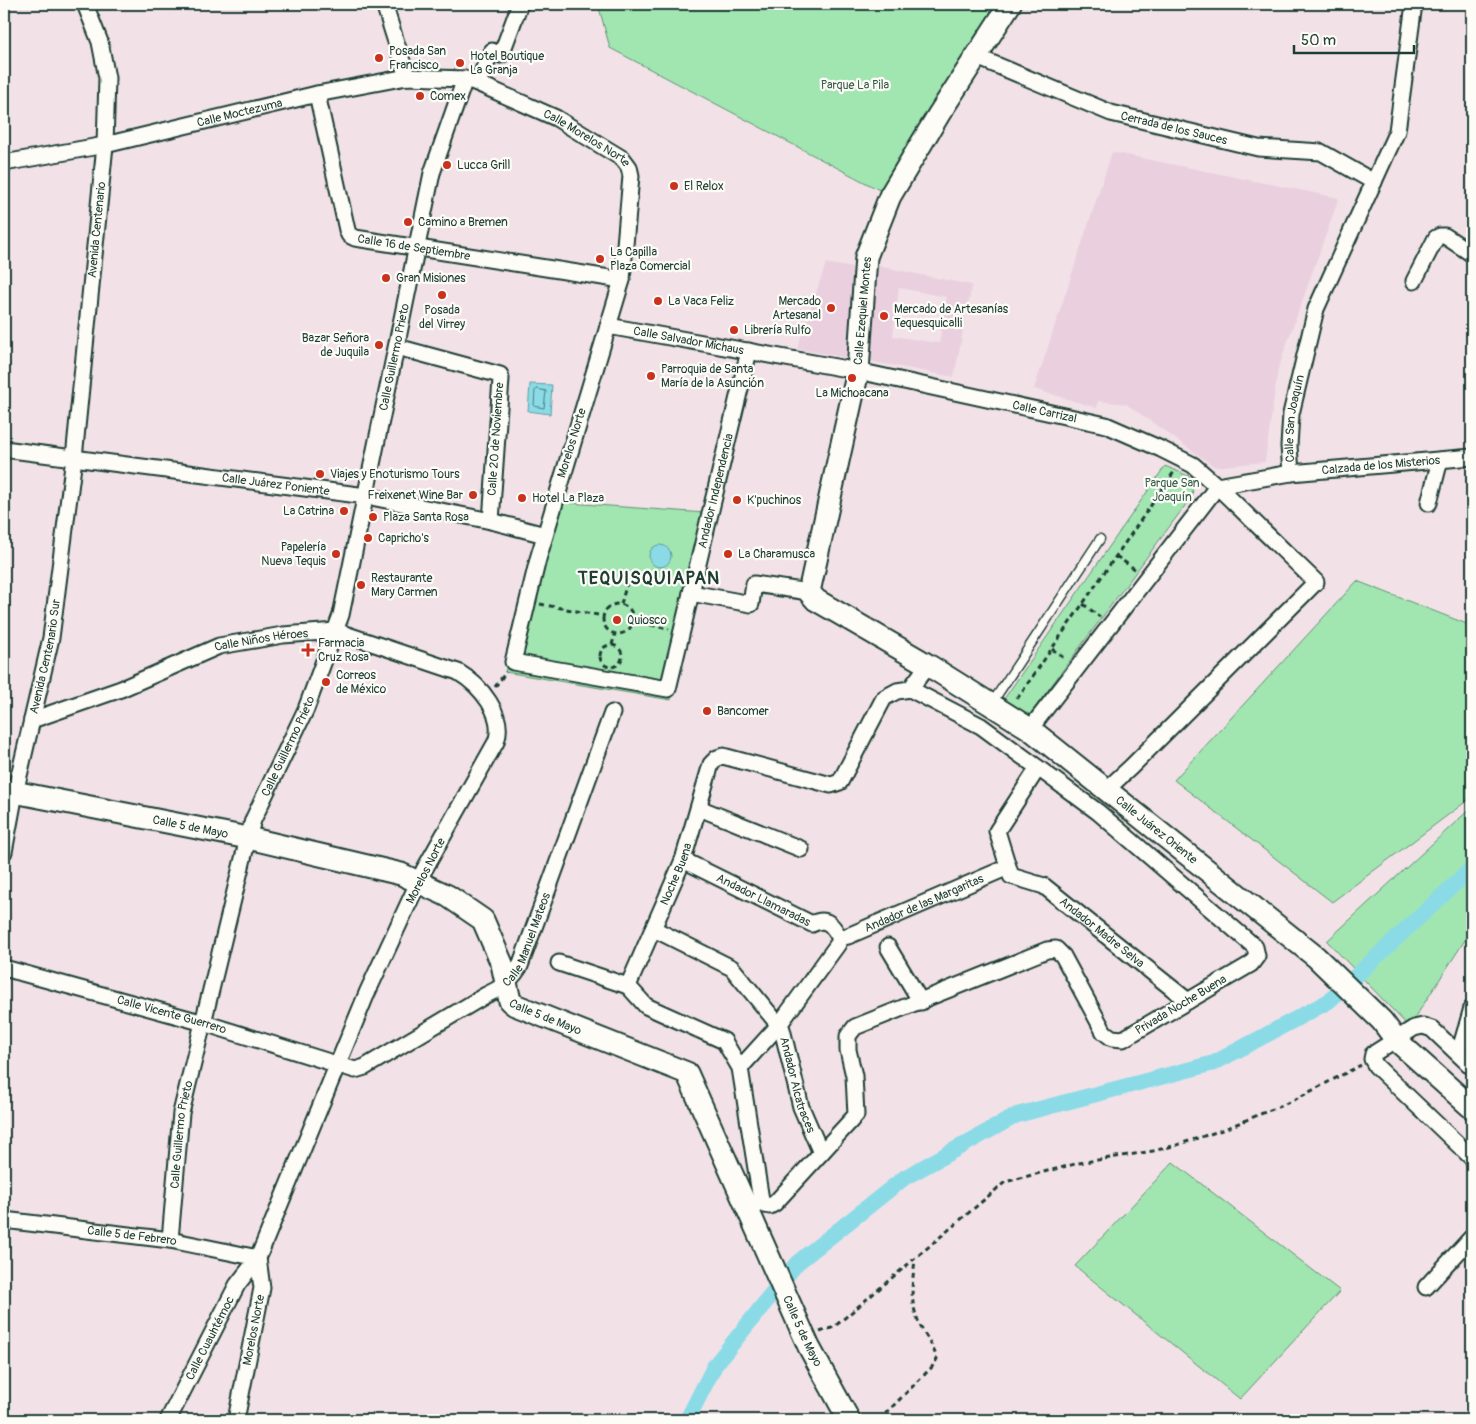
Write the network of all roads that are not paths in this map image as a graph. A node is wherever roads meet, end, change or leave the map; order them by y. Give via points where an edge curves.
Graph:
1 (85, 4) edge
2 (384, 4) edge
3 (520, 4) edge
4 (1010, 4) edge
5 (1414, 4) edge
6 (977, 57) junction
7 (407, 76) junction
8 (471, 81) junction
9 (317, 94) junction
10 (105, 145) junction
11 (4, 163) edge
12 (1374, 182) junction
13 (416, 249) junction
14 (1472, 254) edge
15 (622, 280) junction
16 (1414, 281) dead end
17 (608, 326) junction
18 (397, 347) junction
19 (749, 351) junction
20 (858, 372) junction
21 (4, 449) edge
22 (1472, 457) edge
23 (74, 458) junction
24 (1440, 460) junction
25 (1291, 473) junction
26 (1217, 486) junction
27 (366, 496) junction
28 (1429, 503) dead end
29 (490, 521) junction
30 (545, 535) junction
31 (1100, 539) dead end
32 (691, 592) junction
33 (810, 592) junction
34 (336, 631) junction
35 (928, 665) junction
36 (668, 689) joint
37 (910, 689) junction
38 (487, 698) joint
39 (999, 709) junction
40 (612, 713) dead end
41 (32, 720) junction
42 (1030, 729) junction
43 (1038, 768) junction
44 (1106, 790) junction
45 (9, 792) edge
46 (698, 808) junction
47 (248, 838) junction
48 (801, 849) dead end
49 (4, 852) edge
50 (683, 860) junction
51 (1010, 872) junction
52 (418, 883) junction
53 (654, 929) junction
54 (840, 938) junction
55 (888, 947) dead end
56 (559, 963) dead end
57 (4, 968) edge
58 (506, 983) junction
59 (628, 986) junction
60 (1188, 1001) junction
61 (921, 1002) junction
62 (1472, 1008) edge
63 (204, 1023) junction
64 (779, 1025) junction
65 (1396, 1040) junction
66 (1459, 1053) junction
67 (337, 1064) junction
68 (1472, 1067) edge
69 (740, 1068) junction
70 (1472, 1108) edge
71 (821, 1153) junction
72 (1472, 1158) edge
73 (4, 1220) edge
74 (1472, 1236) edge
75 (170, 1240) junction
76 (258, 1258) junction
77 (1426, 1288) dead end
78 (168, 1420) edge
79 (236, 1420) edge
80 (849, 1420) edge

1 - 10 street, Avenida Centenario via 100,42 107,78
2 - 7 street
3 - 8 street, Calle Guillermo Prieto via 501,55 492,51
4 - 6 street, Calle Ezequiel Montes
5 - 12 street, Calle San Joaquín via 1397,130
6 - 12 street, Cerrada de los Sauces via 1111,112 1258,148 1321,152
6 - 20 street, Calle Ezequiel Montes via 890,196 866,257
7 - 8 street, Calle Moctezuma
7 - 9 street, Calle Moctezuma
8 - 13 street, Calle Guillermo Prieto via 432,173
8 - 15 street, Calle Morelos Norte via 556,118 629,167 631,176
9 - 10 street, Calle Moctezuma
9 - 13 street, Calle 16 de Septiembre via 349,234 355,238
10 - 11 street, Calle Moctezuma
10 - 23 street, Avenida Centenario
12 - 25 street, Calle San Joaquín via 1316,309 1291,414 1288,446
13 - 15 street, Calle 16 de Septiembre
13 - 18 street, Calle Guillermo Prieto
14 - 16 street via 1440,236
15 - 17 street, Calle Morelos Norte
17 - 19 street, Calle Salvador Michaus
17 - 30 street, Morelos Norte
18 - 27 street, Calle Guillermo Prieto
18 - 29 street, Calle 20 de Noviembre via 500,374
19 - 20 street, Calle Salvador Michaus
19 - 32 street, Andador Independencia
20 - 26 street, Calle Carrizal via 1106,425 1183,460
20 - 33 street, Calle Ezequiel Montes
21 - 23 street, Calle Juárez Poniente
22 - 24 street, Calzada de los Misterios
23 - 27 street, Calle Juárez Poniente
23 - 41 street, Avenida Centenario Sur via 51,638
24 - 25 street, Calzada de los Misterios
24 - 28 street
25 - 26 street, Calle San Joaquín
26 - 42 street
26 - 44 street, Calle Carrizal via 1316,582
27 - 29 street, Calle Juárez Poniente
27 - 34 street, Calle Guillermo Prieto
29 - 30 street, Calle Juárez Poniente
30 - 36 street, Morelos Norte via 514,662
31 - 39 lane
32 - 33 street via 751,604 754,584
32 - 36 street, Andador Independencia
33 - 35 street, Calle Juárez Oriente via 816,600
34 - 38 street, Calle Niños Héroes via 458,672 470,679
34 - 41 street, Calle Niños Héroes via 219,646 121,690
34 - 47 street, Calle Guillermo Prieto via 306,709 253,820
35 - 37 street
35 - 39 street, Calle Juárez Oriente
37 - 43 street, Privada Noche Buena via 981,726
37 - 46 street, Noche Buena via 884,698 840,782 831,785 723,756 712,764
38 - 52 street, Morelos Norte via 500,733
39 - 42 street, Calle Juárez Oriente
40 - 58 street, Calle Manuel Mateos via 520,966
41 - 45 street, Avenida Centenario Sur
42 - 44 street, Calle Juárez Oriente
43 - 51 street via 996,830
43 - 60 street, Privada Noche Buena via 1098,812 1255,946 1257,956 1251,964
44 - 65 street, Calle Juárez Oriente via 1316,957 1382,1021
45 - 47 street, Calle 5 de Mayo
45 - 49 street, Avenida Centenario Sur
46 - 48 street
46 - 50 street, Noche Buena
47 - 52 street, Calle 5 de Mayo via 400,874
47 - 63 street, Calle Guillermo Prieto
50 - 53 street, Noche Buena
50 - 54 street, Andador Llamaradas via 812,924 825,921 832,925
51 - 54 street, Andador de las Margaritas
51 - 60 street, Andador Madre Selva via 1044,886
52 - 58 street, Calle 5 de Mayo via 448,896 483,920 502,964
52 - 67 street, Morelos Norte
53 - 59 street, Noche Buena
53 - 64 street, Andador Alcatraces via 732,968
54 - 64 street
55 - 61 street
56 - 59 street
57 - 63 street, Calle Vicente Guerrero
58 - 67 street, Calle Manuel Mateos via 365,1067 355,1070
58 - 80 street, Calle 5 de Mayo via 510,1001 515,1005 687,1073 806,1340
59 - 69 street via 646,1006 724,1041
60 - 61 street, Privada Noche Buena via 1123,1039 1112,1038 1104,1032 1064,956 1056,949
61 - 71 street, Privada Noche Buena via 855,1027 848,1036 856,1115
62 - 66 street
63 - 67 street, Calle Vicente Guerrero
63 - 75 street, Calle Guillermo Prieto via 181,1113
64 - 69 street
64 - 71 street, Andador Alcatraces via 801,1107
65 - 66 street via 1423,1026 1432,1029
65 - 70 street, Calle Juárez Oriente
65 - 72 street via 1373,1054 1376,1066
66 - 68 street
67 - 76 street, Morelos Norte
69 - 71 street, Privada Noche Buena via 764,1205 775,1203
73 - 75 street, Calle 5 de Febrero
74 - 77 street
75 - 76 street, Calle 5 de Febrero
76 - 78 street, Calle Cuauhtémoc via 237,1285
76 - 79 street, Morelos Norte via 262,1288

